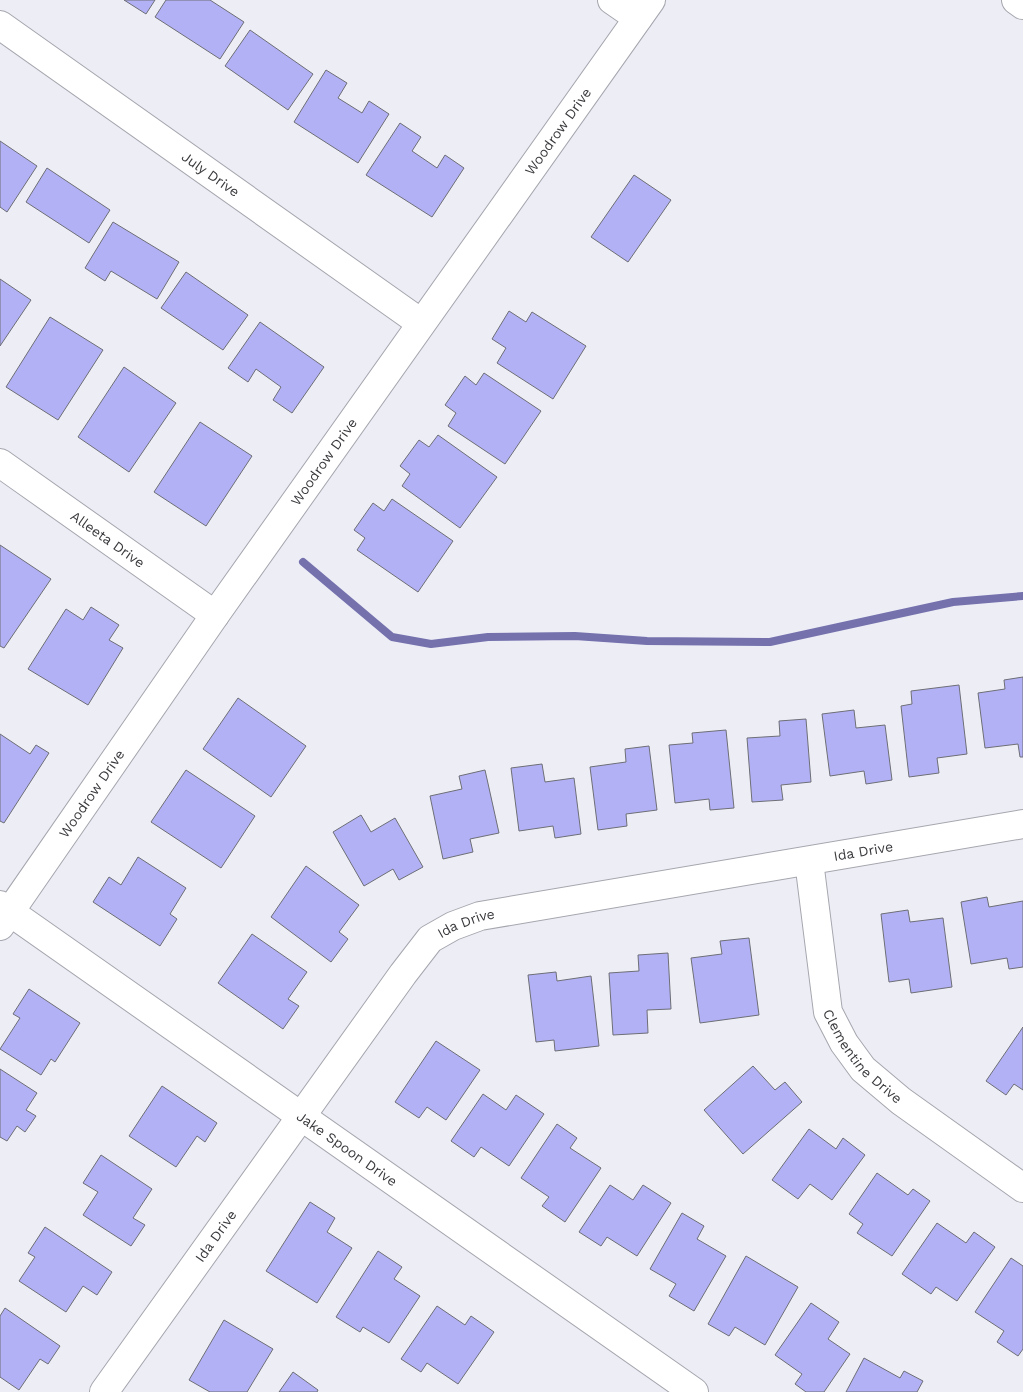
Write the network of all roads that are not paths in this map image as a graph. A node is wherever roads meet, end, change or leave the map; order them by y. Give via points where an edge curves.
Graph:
1 (612, 0) edge
2 (1016, 0) edge
3 (1023, 5) edge
4 (644, 9) edge
5 (0, 25) edge
6 (421, 323) junction
7 (0, 463) edge
8 (215, 615) junction
9 (1023, 824) edge
10 (809, 860) junction
11 (3, 914) edge
12 (302, 1116) junction
13 (1023, 1188) edge
14 (104, 1392) edge
15 (694, 1392) edge

1 - 4 street
2 - 3 street
4 - 6 street, Woodrow Drive
5 - 6 street, July Drive
6 - 8 street, Woodrow Drive
7 - 8 street, Alleeta Drive
8 - 11 street, Woodrow Drive
9 - 10 street, Ida Drive
10 - 12 street, Ida Drive via 480,916 453,926 430,939
10 - 13 street, Clementine Drive via 828,1012 844,1043 863,1069 901,1101
11 - 12 street, Jake Spoon Drive
12 - 14 street, Ida Drive
12 - 15 street, Jake Spoon Drive

